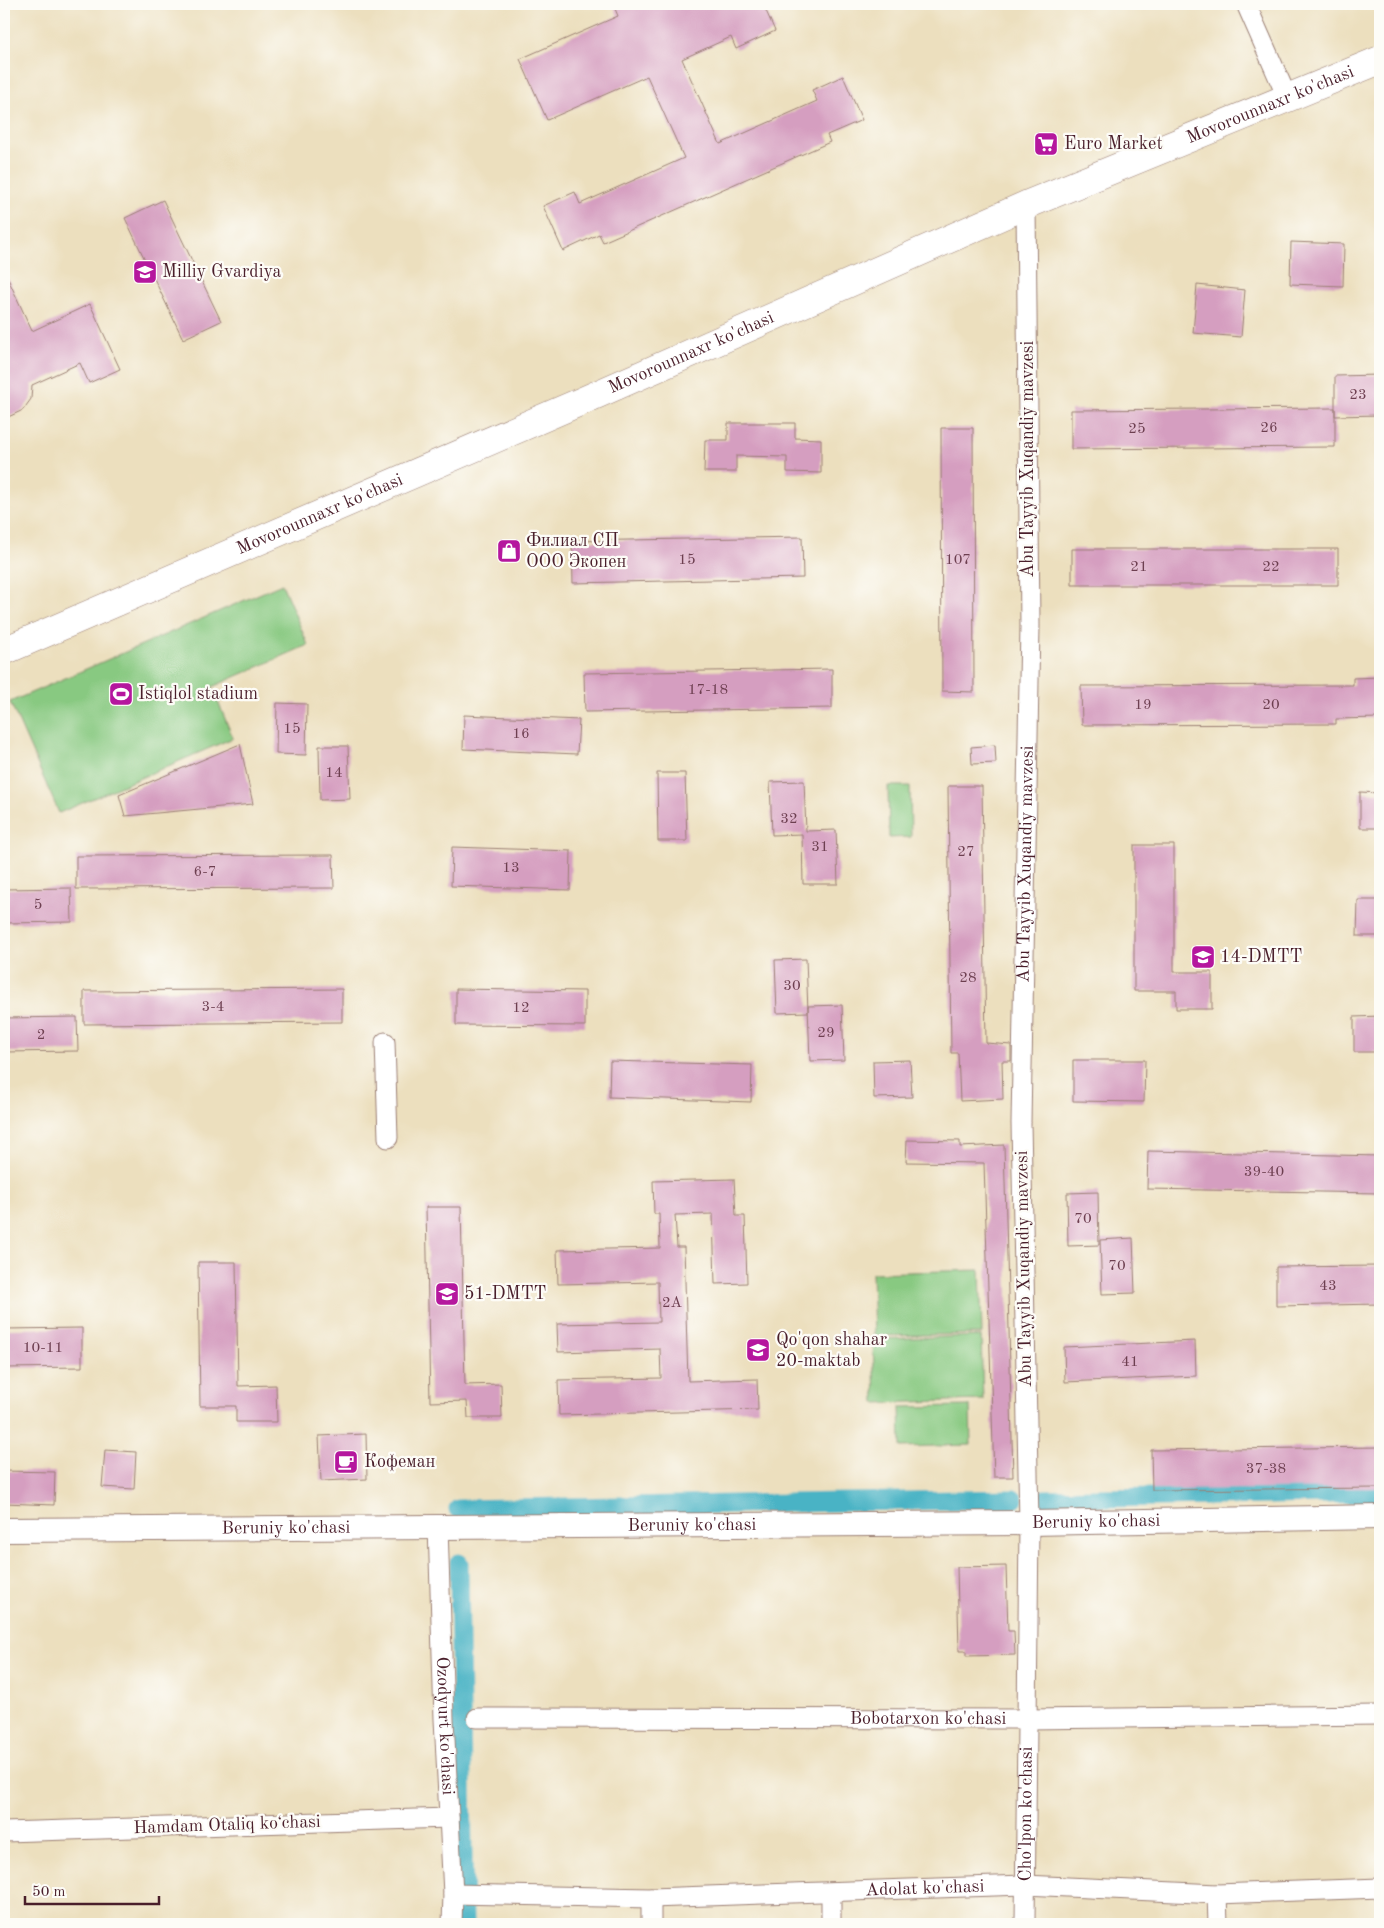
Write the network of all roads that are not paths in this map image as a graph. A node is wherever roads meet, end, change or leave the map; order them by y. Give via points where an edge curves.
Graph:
1 (1246, 4) edge
2 (1380, 60) edge
3 (1287, 96) junction
4 (1026, 205) junction
5 (4, 651) edge
6 (385, 1042) dead end
7 (388, 1138) dead end
8 (1380, 1517) edge
9 (1029, 1523) junction
10 (438, 1526) junction
11 (4, 1530) edge
12 (1380, 1715) edge
13 (477, 1718) dead end
14 (1026, 1719) junction
15 (449, 1818) junction
16 (4, 1832) edge
17 (1025, 1885) junction
18 (1380, 1888) edge
19 (831, 1893) junction
20 (1217, 1894) junction
21 (461, 1895) junction
22 (651, 1898) junction
23 (452, 1924) edge
24 (651, 1924) edge
25 (831, 1924) edge
26 (1025, 1924) edge
27 (1218, 1924) edge

1 - 3 street
2 - 3 highway, Movorounnaxr ko'chasi
3 - 4 highway, Movorounnaxr ko'chasi
4 - 5 highway, Movorounnaxr ko'chasi
4 - 9 street, Abu Tayyib Xuqandiy mavzesi via 1030,635 1021,1123
6 - 7 street
8 - 9 main road, Beruniy ko'chasi
9 - 10 main road, Beruniy ko'chasi
9 - 14 street, Cho'lpon ko'chasi
10 - 11 main road, Beruniy ko'chasi
10 - 15 street, Ozodyurt ko'chasi
12 - 14 street, Bobotarxon ko'chasi
13 - 14 street, Bobotarxon ko'chasi
14 - 17 street, Cho'lpon ko'chasi
15 - 16 street, Hamdam Otaliq koʻchasi
15 - 21 street, Ozodyurt ko'chasi
17 - 19 street, Adolat ko'chasi
17 - 20 street, Adolat ko'chasi
17 - 26 street, Cho'lpon ko'chasi
18 - 20 street, Adolat ko'chasi
19 - 22 street, Adolat ko'chasi
19 - 25 street
20 - 27 street
21 - 22 street, Adolat ko'chasi
21 - 23 street, Ozodyurt ko'chasi
22 - 24 street

